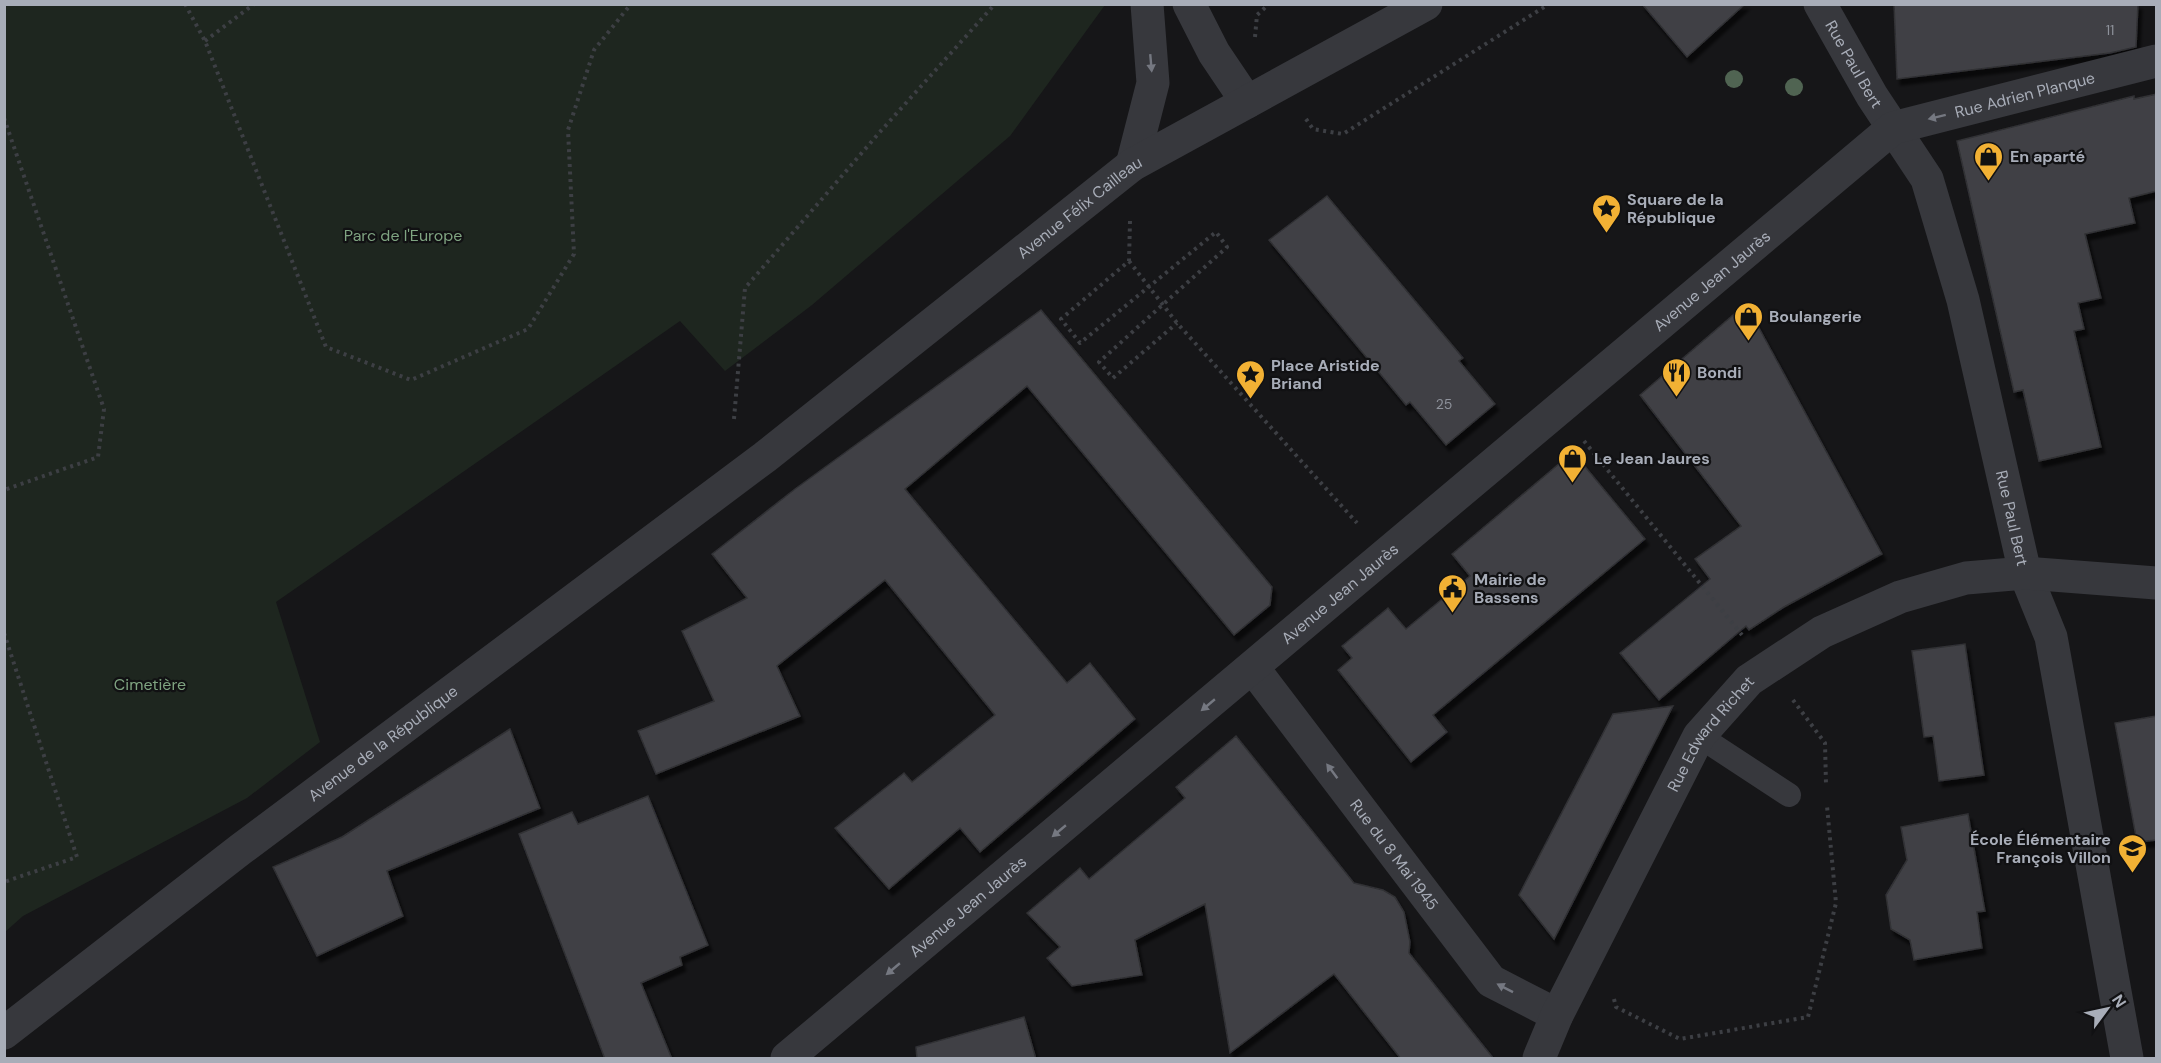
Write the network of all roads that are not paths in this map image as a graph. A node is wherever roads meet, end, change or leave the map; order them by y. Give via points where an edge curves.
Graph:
1 (1147, 4) edge
2 (1189, 4) edge
3 (1426, 4) edge
4 (1820, 4) edge
5 (2157, 61) edge
6 (1247, 102) junction
7 (1893, 128) junction
8 (1132, 165) junction
9 (765, 457) joint
10 (2025, 573) junction
11 (2157, 583) edge
12 (1253, 668) junction
13 (1699, 736) junction
14 (1789, 795) dead end
15 (1557, 1015) junction
16 (4, 1033) edge
17 (787, 1059) edge
18 (1539, 1059) edge
19 (2127, 1059) edge

1 -> 8 street via 1153,83
2 - 6 street via 1214,53
3 - 6 street, Avenue Félix Cailleau
4 - 7 street, Rue Paul Bert
5 -> 7 street, Rue Adrien Planque
6 - 8 street, Avenue Félix Cailleau
7 - 10 street, Rue Paul Bert via 1927,179 1963,300
7 - 12 street, Avenue Jean Jaurès
8 - 9 street, Avenue Félix Cailleau
9 - 16 street, Avenue de la République via 250,842
10 - 11 street, Rue Edward Richet
10 - 13 street, Rue Edward Richet via 1966,578 1911,594 1821,632 1749,680
10 - 19 street, Rue Paul Bert via 2051,637
15 -> 12 street, Rue du 8 Mai 1945 via 1491,981
12 -> 17 street, Avenue Jean Jaurès
13 - 14 lane
13 - 15 street, Rue Edward Richet
15 - 18 street, Rue Edward Richet

